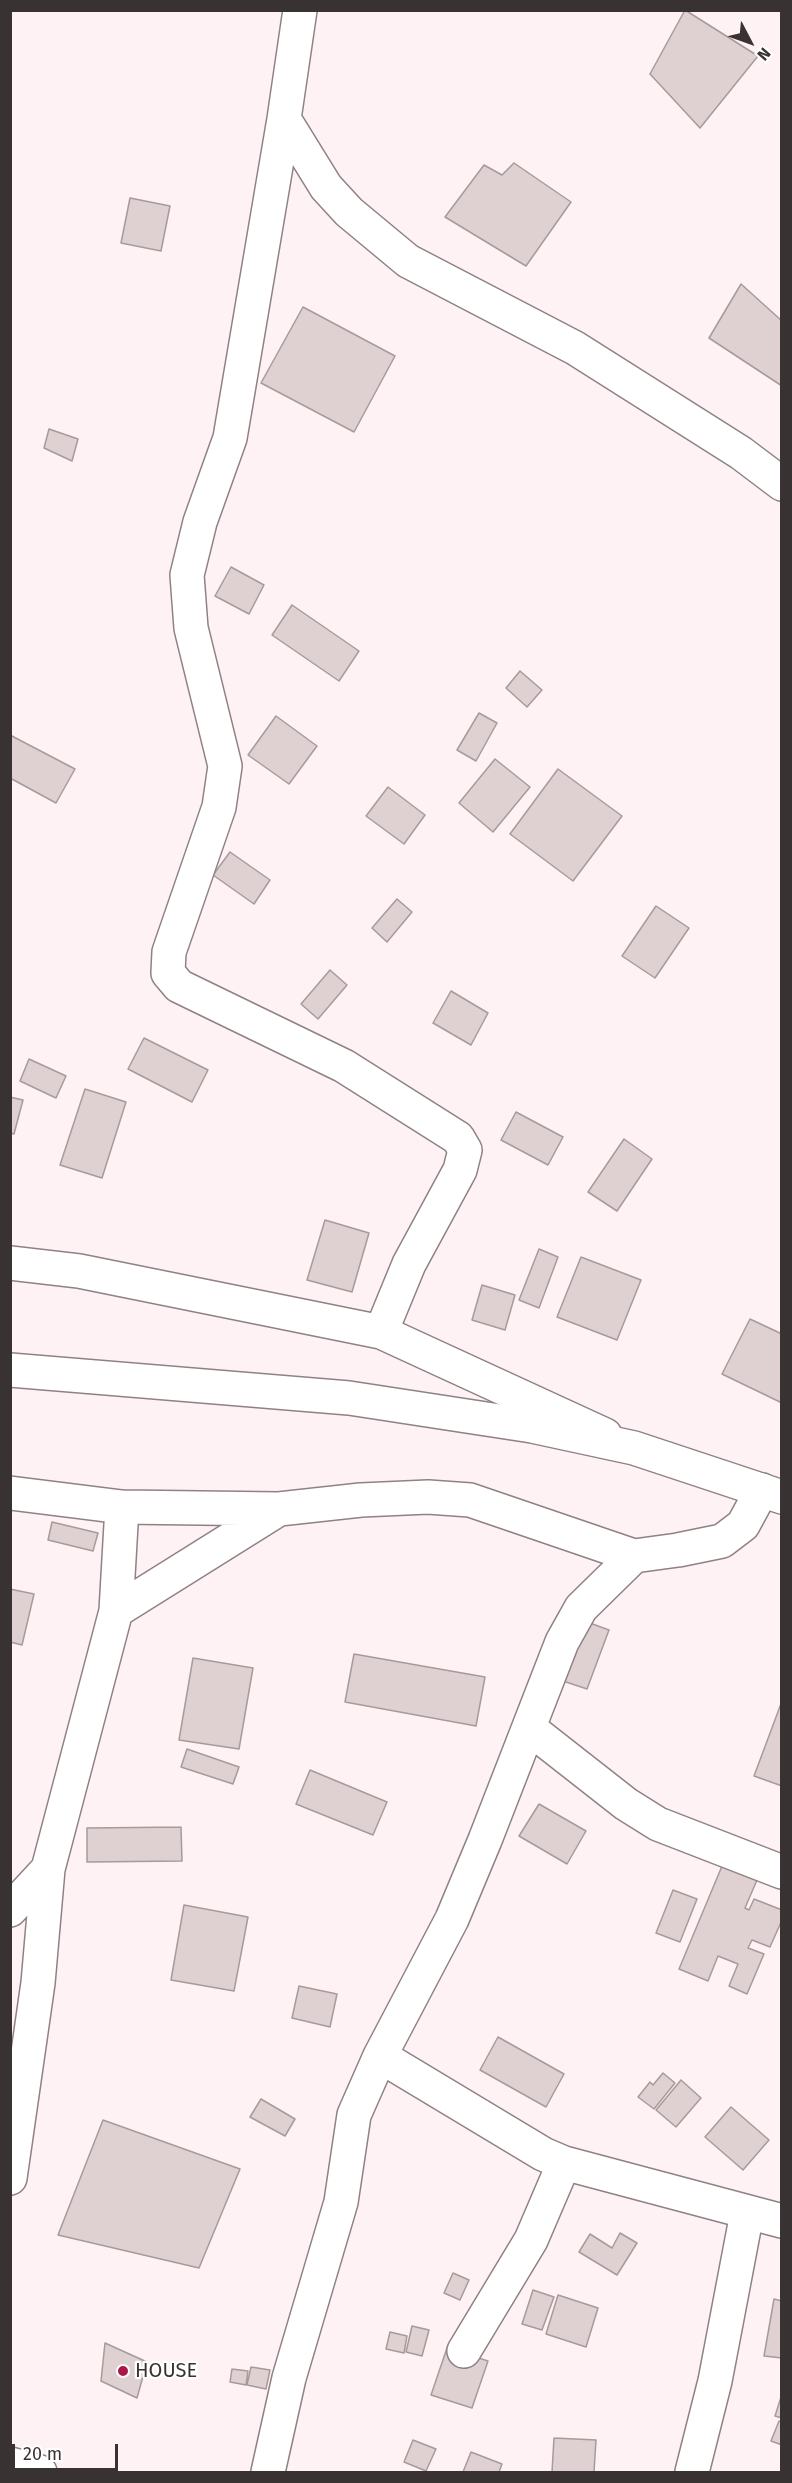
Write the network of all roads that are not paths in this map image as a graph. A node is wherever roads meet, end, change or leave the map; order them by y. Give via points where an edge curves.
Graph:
1 (300, 10) edge
2 (285, 119) junction
3 (782, 484) edge
4 (10, 1263) edge
5 (381, 1332) junction
6 (10, 1370) edge
7 (634, 1448) junction
8 (10, 1493) edge
9 (772, 1494) edge
10 (122, 1507) junction
11 (279, 1509) junction
12 (634, 1556) junction
13 (116, 1611) junction
14 (529, 1728) junction
15 (48, 1869) junction
16 (782, 1872) edge
17 (10, 1910) edge
18 (380, 2056) junction
19 (564, 2163) junction
20 (10, 2178) edge
21 (747, 2213) junction
22 (782, 2221) edge
23 (464, 2351) dead end
24 (10, 2464) edge
25 (40, 2472) edge
26 (268, 2472) edge
27 (692, 2472) edge

1 - 2 street
2 - 3 street via 326,188 408,261 575,348 741,453
2 - 5 street via 230,438 200,522 187,575 191,628 225,766 219,807 169,952 168,973 179,986 344,1066 458,1138 465,1150 460,1170 409,1264
4 - 5 street via 79,1271
5 - 7 street
6 - 7 street via 349,1398 532,1426
7 - 9 street
8 - 10 street
9 - 12 street via 743,1526 722,1541
10 - 11 street
10 - 13 street
11 - 12 street via 361,1500 470,1500
11 - 13 street
12 - 14 street via 581,1608 562,1642
13 - 15 street
14 - 16 street via 626,1804 658,1824
14 - 18 street via 452,1919
15 - 17 street
15 - 20 street via 38,1983
18 - 19 street
18 - 26 street via 354,2115 341,2202 289,2378
19 - 21 street
19 - 23 street via 531,2240
21 - 22 street
21 - 27 street via 715,2381
24 - 25 street

